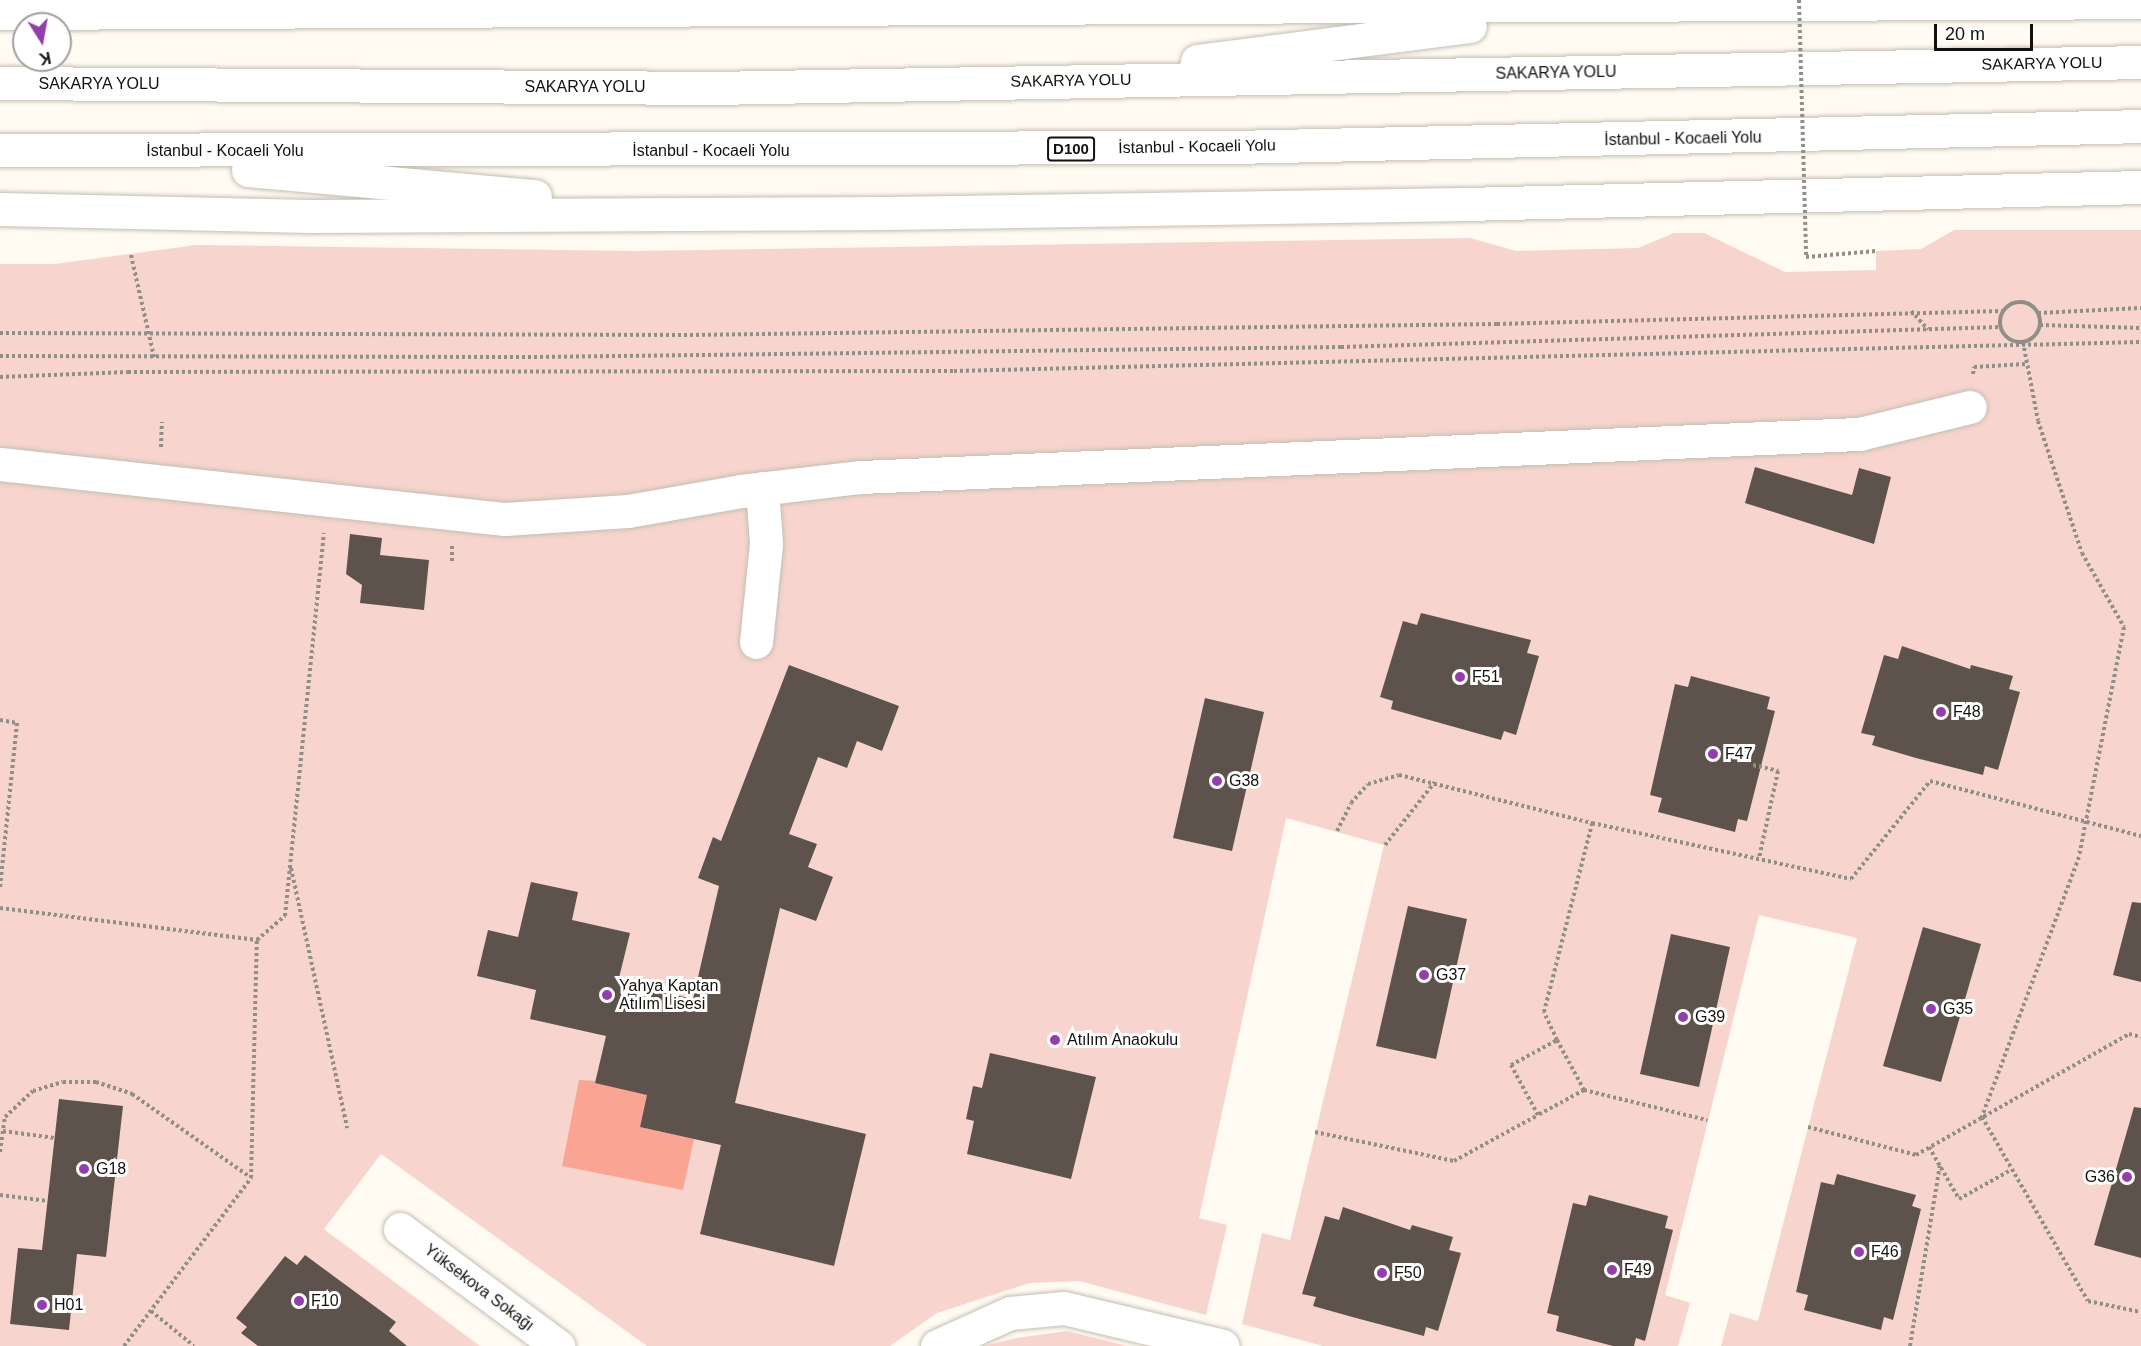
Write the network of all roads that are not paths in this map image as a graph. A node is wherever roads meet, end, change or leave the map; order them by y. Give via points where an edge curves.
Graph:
1 (2141, 2) edge
2 (557, 5) edge
3 (641, 5) edge
4 (936, 5) edge
5 (73, 6) edge
6 (314, 7) edge
7 (1620, 7) junction
8 (0, 13) edge
9 (2141, 62) edge
10 (1029, 82) junction
11 (0, 83) edge
12 (2141, 126) edge
13 (11, 150) edge
14 (2141, 187) edge
15 (0, 209) edge
16 (732, 213) junction
17 (1970, 407) road end
18 (0, 464) edge
19 (762, 488) junction
20 (756, 642) dead end
21 (400, 1229) dead end
22 (558, 1346) edge
23 (937, 1346) edge
24 (1223, 1346) edge

1 - 7 main road
2 - 3 main road
2 - 6 main road
3 - 4 main road
4 - 7 main road
5 - 6 main road
5 - 8 main road
7 - 10 main road
9 - 10 main road, SAKARYA YOLU
10 - 11 main road, SAKARYA YOLU via 712,88
12 - 13 main road, İstanbul - Kocaeli Yolu / D100 via 1233,147
13 - 16 main road
14 - 16 main road via 1465,204
15 - 16 main road via 310,216
17 - 19 main road via 1859,434 873,476
18 - 19 main road via 505,519 628,512
19 - 20 main road via 766,543
21 - 22 main road, Yüksekova Sokağı
23 - 24 main road via 1011,1313 1064,1308

